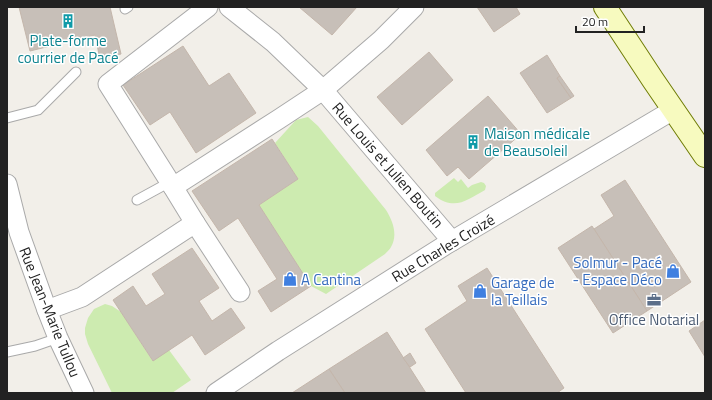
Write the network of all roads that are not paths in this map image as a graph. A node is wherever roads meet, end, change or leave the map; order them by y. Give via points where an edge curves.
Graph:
1 (208, 7) edge
2 (229, 7) edge
3 (414, 7) edge
4 (605, 7) edge
5 (76, 72) dead end
6 (323, 90) junction
7 (673, 110) junction
8 (7, 118) edge
9 (705, 156) edge
10 (7, 184) edge
11 (171, 184) junction
12 (137, 200) dead end
13 (195, 223) junction
14 (452, 241) junction
15 (240, 292) dead end
16 (47, 310) junction
17 (58, 338) junction
18 (7, 352) edge
19 (84, 393) edge
20 (216, 393) edge

1 - 11 street via 108,84
2 - 6 street, Rue Louis et Julien Boutin via 274,42
3 - 6 street, Rue Louis et Julien Boutin via 381,40
4 - 7 street
5 - 8 lane via 38,110
6 - 11 street
6 - 14 street, Rue Louis et Julien Boutin
7 - 9 street
7 - 14 street, Rue Charles Croizé
10 - 16 street, Rue Jean-Marie Tullou via 19,232
11 - 12 lane
11 - 13 street
13 - 15 street
13 - 16 street via 82,298
14 - 20 street, Rue Charles Croizé
16 - 17 street, Rue Jean-Marie Tullou
17 - 18 lane
17 - 19 street, Rue Jean-Marie Tullou

